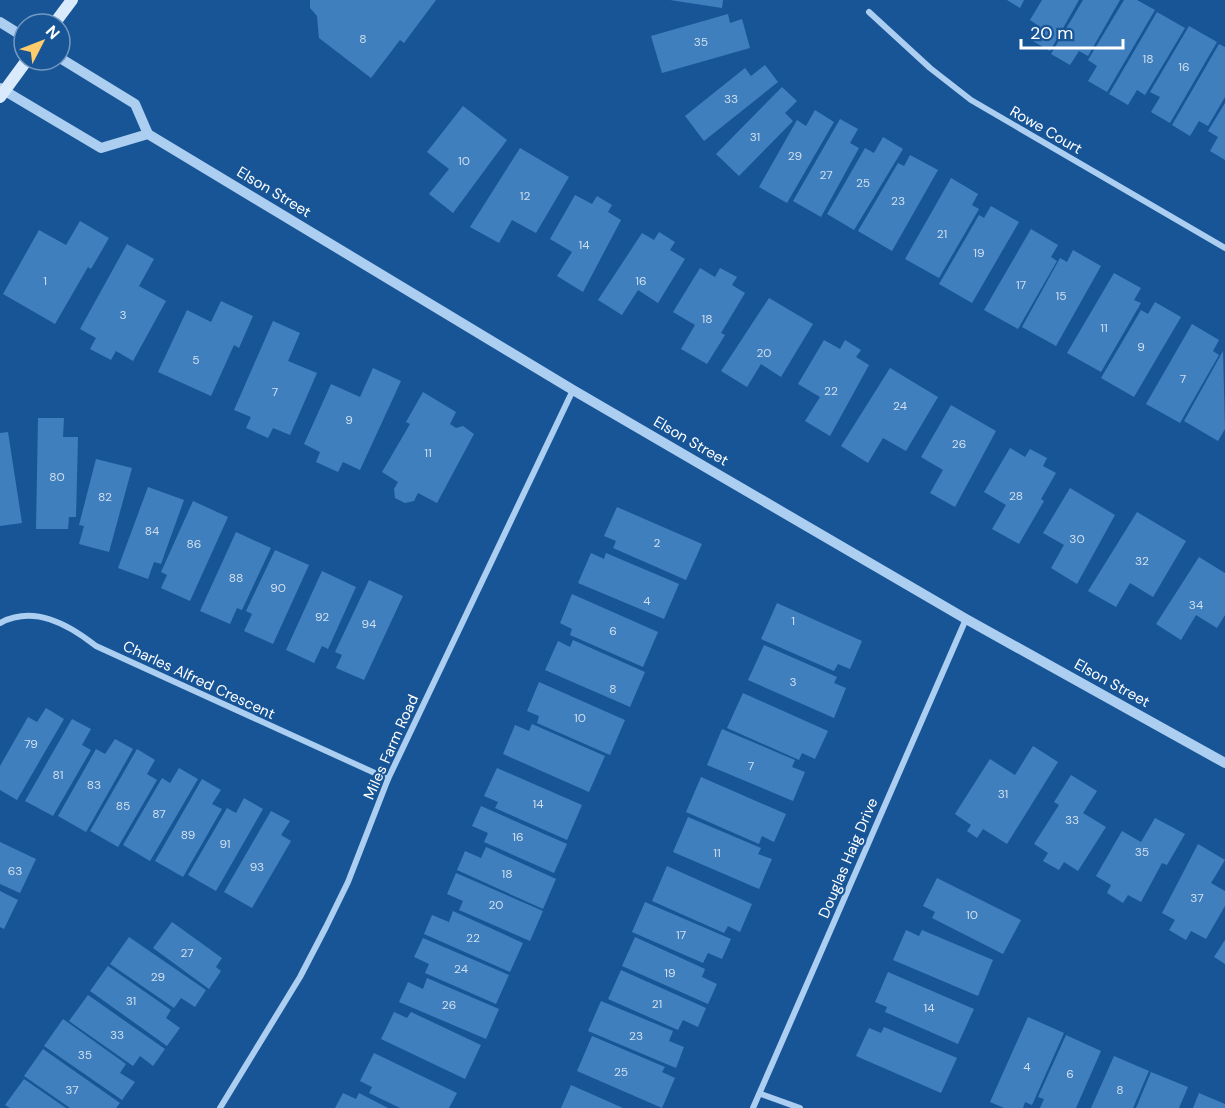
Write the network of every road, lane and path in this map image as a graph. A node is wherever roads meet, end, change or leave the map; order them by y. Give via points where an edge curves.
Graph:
1 (869, 12) dead end
2 (72, 65) edge
3 (17, 72) edge
4 (1, 92) edge
5 (148, 134) junction
6 (1225, 248) edge
7 (573, 390) junction
8 (966, 618) junction
9 (0, 623) edge
10 (1224, 760) edge
11 (388, 779) junction
12 (760, 1094) junction
13 (220, 1108) edge
14 (753, 1108) edge
15 (801, 1108) edge

1 - 6 street, Rowe Court via 971,100
2 - 5 street via 135,104
3 - 4 main road
4 - 5 street via 101,148
5 - 7 street, Elson Street
7 - 8 street, Elson Street
7 - 11 street, Miles Farm Road
8 - 10 street, Elson Street
8 - 12 street, Douglas Haig Drive
9 - 11 street, Charles Alfred Crescent via 37,615 75,629 96,646
11 - 13 street, Miles Farm Road via 326,927
12 - 14 street, Douglas Haig Drive
12 - 15 street

